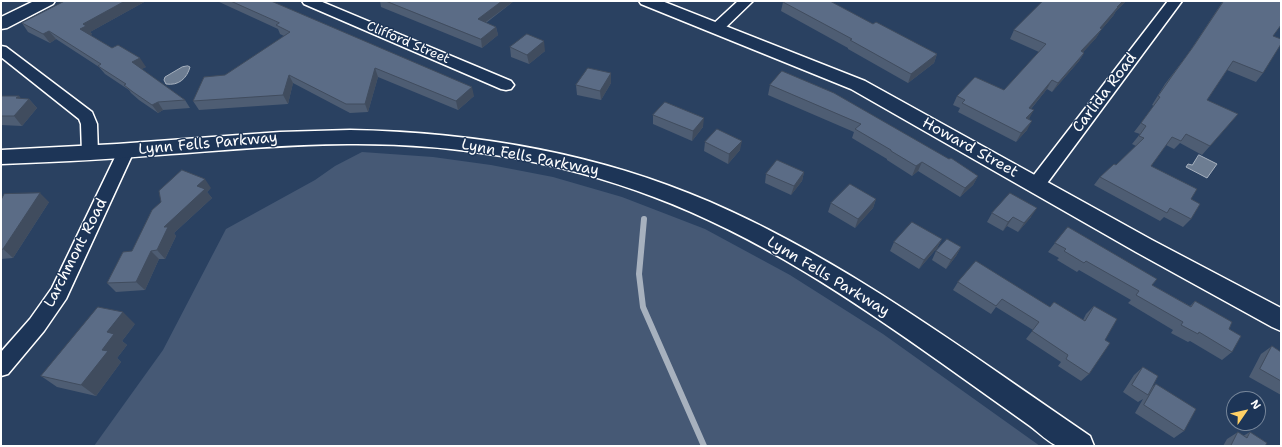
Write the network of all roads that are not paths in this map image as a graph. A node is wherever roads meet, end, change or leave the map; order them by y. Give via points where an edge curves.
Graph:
1 (47, 1) edge
2 (309, 1) edge
3 (647, 1) edge
4 (746, 1) edge
5 (1174, 1) edge
6 (1, 24) edge
7 (717, 28) junction
8 (1, 50) edge
9 (506, 85) dead end
10 (126, 151) junction
11 (90, 153) junction
12 (1, 157) edge
13 (1036, 185) junction
14 (1281, 320) edge
15 (1, 367) edge
16 (1080, 446) edge

1 - 6 main road
2 - 9 street, Clifford Street
3 - 7 main road, Howard Street
4 - 7 street
5 - 13 street, Carlida Road
7 - 13 main road, Howard Street via 858,85
8 - 11 street via 86,116 89,124
10 - 11 main road, Lynn Fells Parkway
10 - 15 street, Larchmont Road via 59,293 37,325
10 - 16 main road, Lynn Fells Parkway via 300,137 372,137 486,147 606,173 698,206 778,245 919,333
11 - 12 main road, Lynn Fells Parkway
13 - 14 main road, Howard Street

